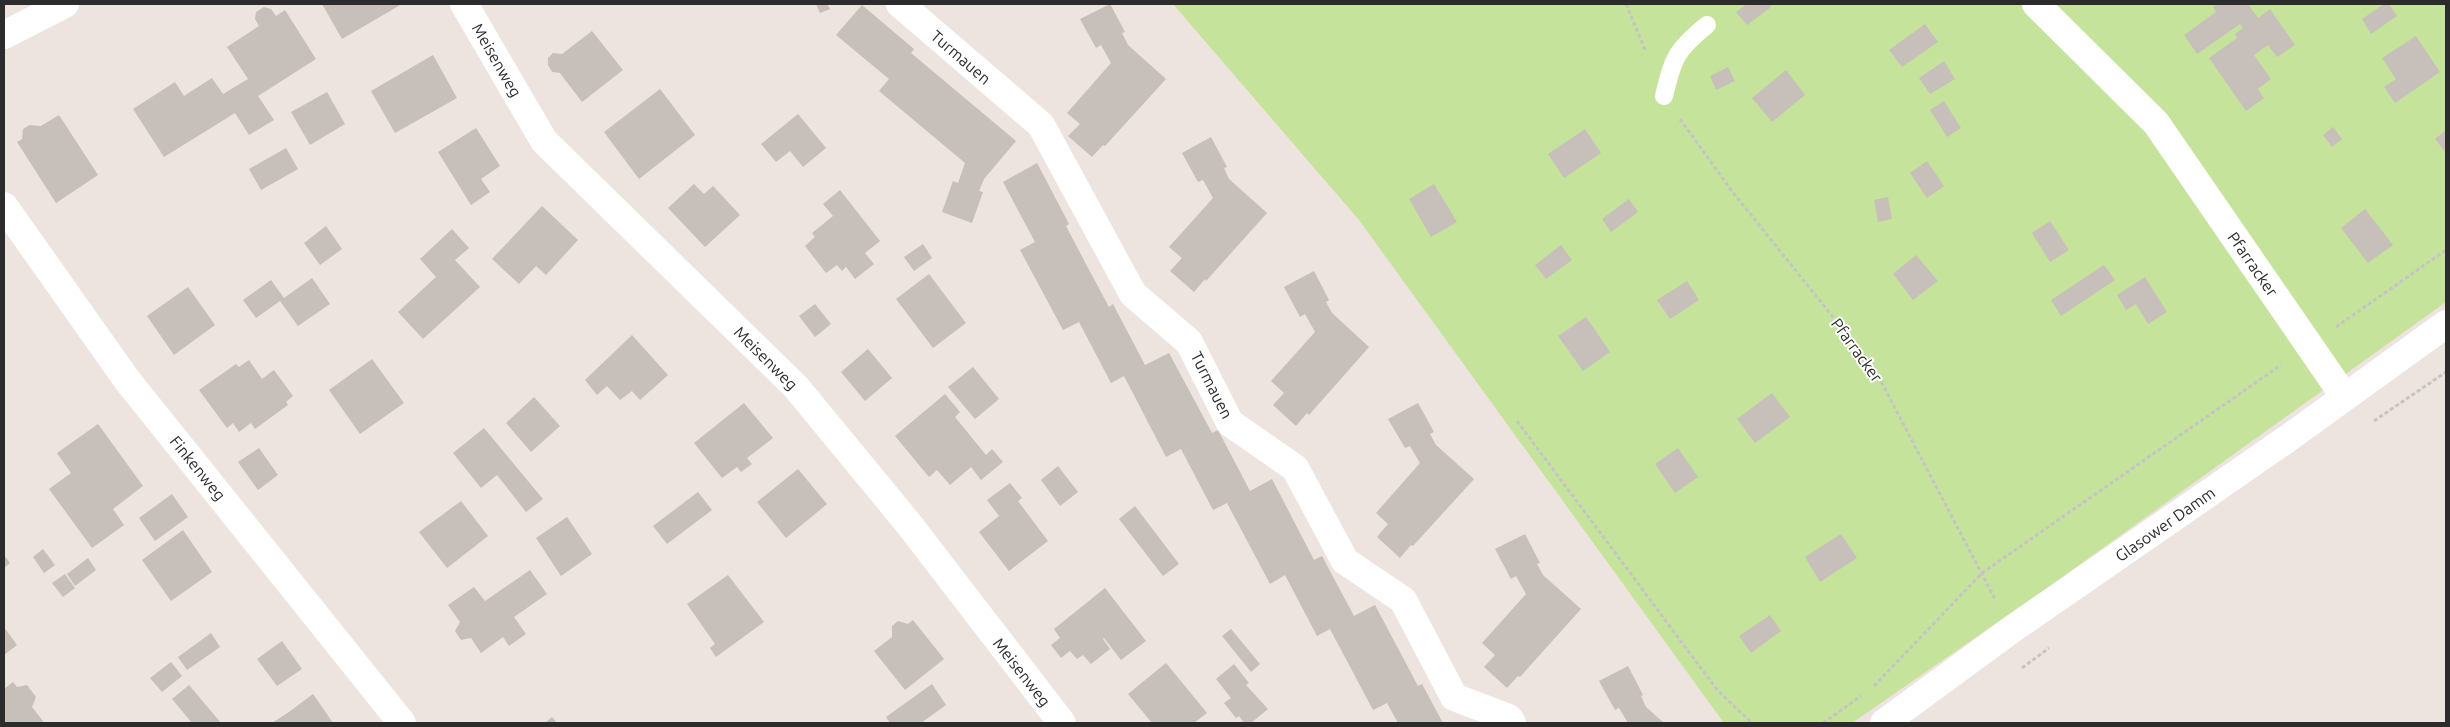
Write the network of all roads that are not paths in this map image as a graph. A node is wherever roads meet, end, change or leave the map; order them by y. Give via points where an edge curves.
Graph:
1 (65, 4) edge
2 (464, 4) edge
3 (900, 4) edge
4 (2036, 4) edge
5 (1707, 25) dead end
6 (4, 35) edge
7 (1664, 96) road end
8 (4, 206) edge
9 (2446, 324) edge
10 (2344, 396) junction
11 (402, 723) edge
12 (1062, 723) edge
13 (1512, 723) edge
14 (1884, 723) edge

1 - 6 street
2 - 12 street, Meisenweg via 544,141 796,387 908,523
3 - 13 street, Turmauen via 1042,125 1133,294 1189,342 1230,423 1295,468 1345,561 1403,600 1454,697 1509,718
4 - 10 street, Pfarracker via 2156,123
5 - 7 lane via 1684,44 1671,67
8 - 11 street, Finkenweg via 127,380
9 - 10 street, Glasower Damm
10 - 14 street, Glasower Damm

